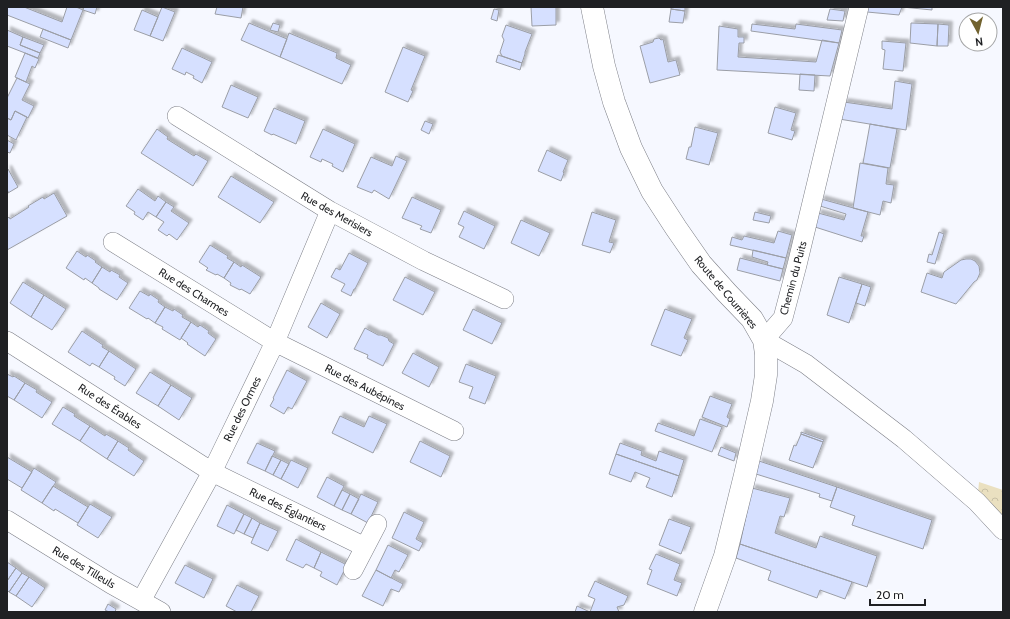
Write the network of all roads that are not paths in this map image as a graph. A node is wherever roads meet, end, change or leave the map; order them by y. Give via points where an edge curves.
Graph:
1 (592, 7) edge
2 (859, 7) edge
3 (176, 116) dead end
4 (330, 211) junction
5 (113, 242) dead end
6 (504, 299) dead end
7 (764, 340) junction
8 (7, 341) edge
9 (275, 342) junction
10 (454, 431) dead end
11 (212, 472) junction
12 (7, 520) edge
13 (377, 524) dead end
14 (1003, 530) edge
15 (365, 547) junction
16 (353, 570) dead end
17 (141, 601) junction
18 (161, 612) edge
19 (705, 612) edge

1 - 7 street, Route de Courrières via 614,102 631,148 652,191 701,264 752,319
2 - 7 street, Chemin du Puits via 783,318
3 - 4 street, Rue des Merisiers
4 - 6 street, Rue des Merisiers via 424,261
4 - 9 street, Rue des Ormes
5 - 9 street, Rue des Charmes
7 - 14 street, Route de Courrières via 806,364 904,439 977,502
7 - 19 street via 766,375 762,401 725,556
8 - 11 street, Rue des Érables
9 - 10 street, Rue des Aubépines
9 - 11 street, Rue des Ormes
11 - 15 street, Rue des Églantiers
11 - 17 street, Rue des Ormes
12 - 17 street, Rue des Tilleuls
13 - 15 street
15 - 16 street
17 - 18 street, Rue des Tilleuls

